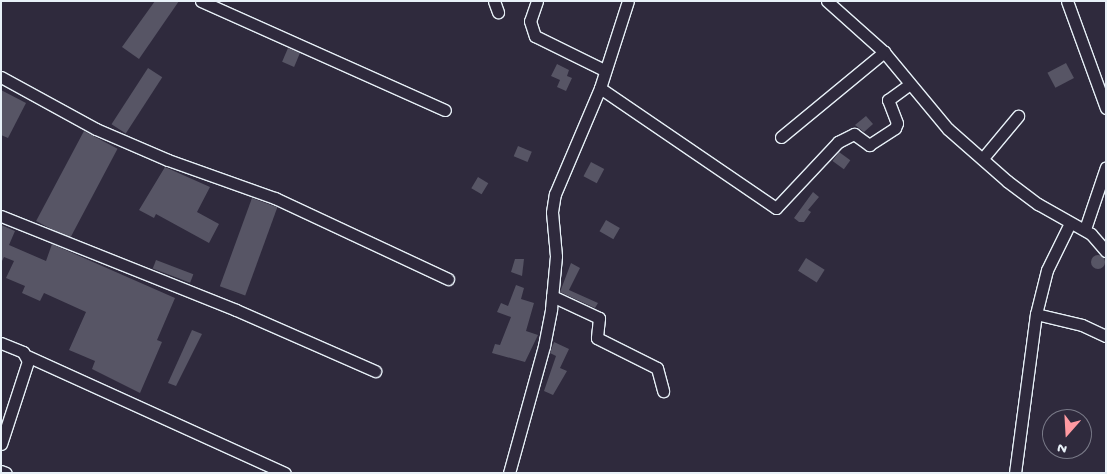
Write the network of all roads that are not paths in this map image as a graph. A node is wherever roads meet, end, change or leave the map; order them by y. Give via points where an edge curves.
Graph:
1 (201, 1) edge
2 (537, 1) edge
3 (628, 1) edge
4 (827, 1) edge
5 (1068, 1) edge
6 (884, 52) junction
7 (604, 70) junction
8 (1, 76) edge
9 (910, 84) junction
10 (600, 88) junction
11 (1106, 108) edge
12 (445, 110) dead end
13 (1018, 116) dead end
14 (781, 137) dead end
15 (983, 158) junction
16 (1106, 167) edge
17 (1, 216) edge
18 (1070, 223) junction
19 (1085, 229) junction
20 (1106, 251) edge
21 (448, 280) dead end
22 (552, 296) junction
23 (1036, 314) junction
24 (1106, 336) edge
25 (1, 343) edge
26 (28, 356) junction
27 (375, 371) dead end
28 (663, 391) dead end
29 (1, 444) edge
30 (1, 471) edge
31 (6, 473) edge
32 (285, 473) edge
33 (509, 473) edge
34 (1015, 473) edge

1 - 12 street
2 - 7 street via 530,21 534,36
3 - 7 street
4 - 6 street
5 - 11 street
6 - 9 street
6 - 14 street
7 - 10 street
8 - 21 street via 96,128 168,160 282,201
9 - 10 street via 888,100 897,123 895,128 869,145 854,134 838,142 776,208
9 - 15 street via 948,129
10 - 22 street via 554,194 552,212 556,256
13 - 15 street
15 - 18 street via 1007,181
16 - 19 street
17 - 27 street via 236,310
18 - 19 street
18 - 23 street via 1050,263
19 - 20 street
22 - 28 street via 599,318 597,338 657,368
22 - 33 street via 544,346
23 - 24 street via 1082,325
23 - 34 street
25 - 26 street
26 - 29 street
26 - 32 street
30 - 31 street

